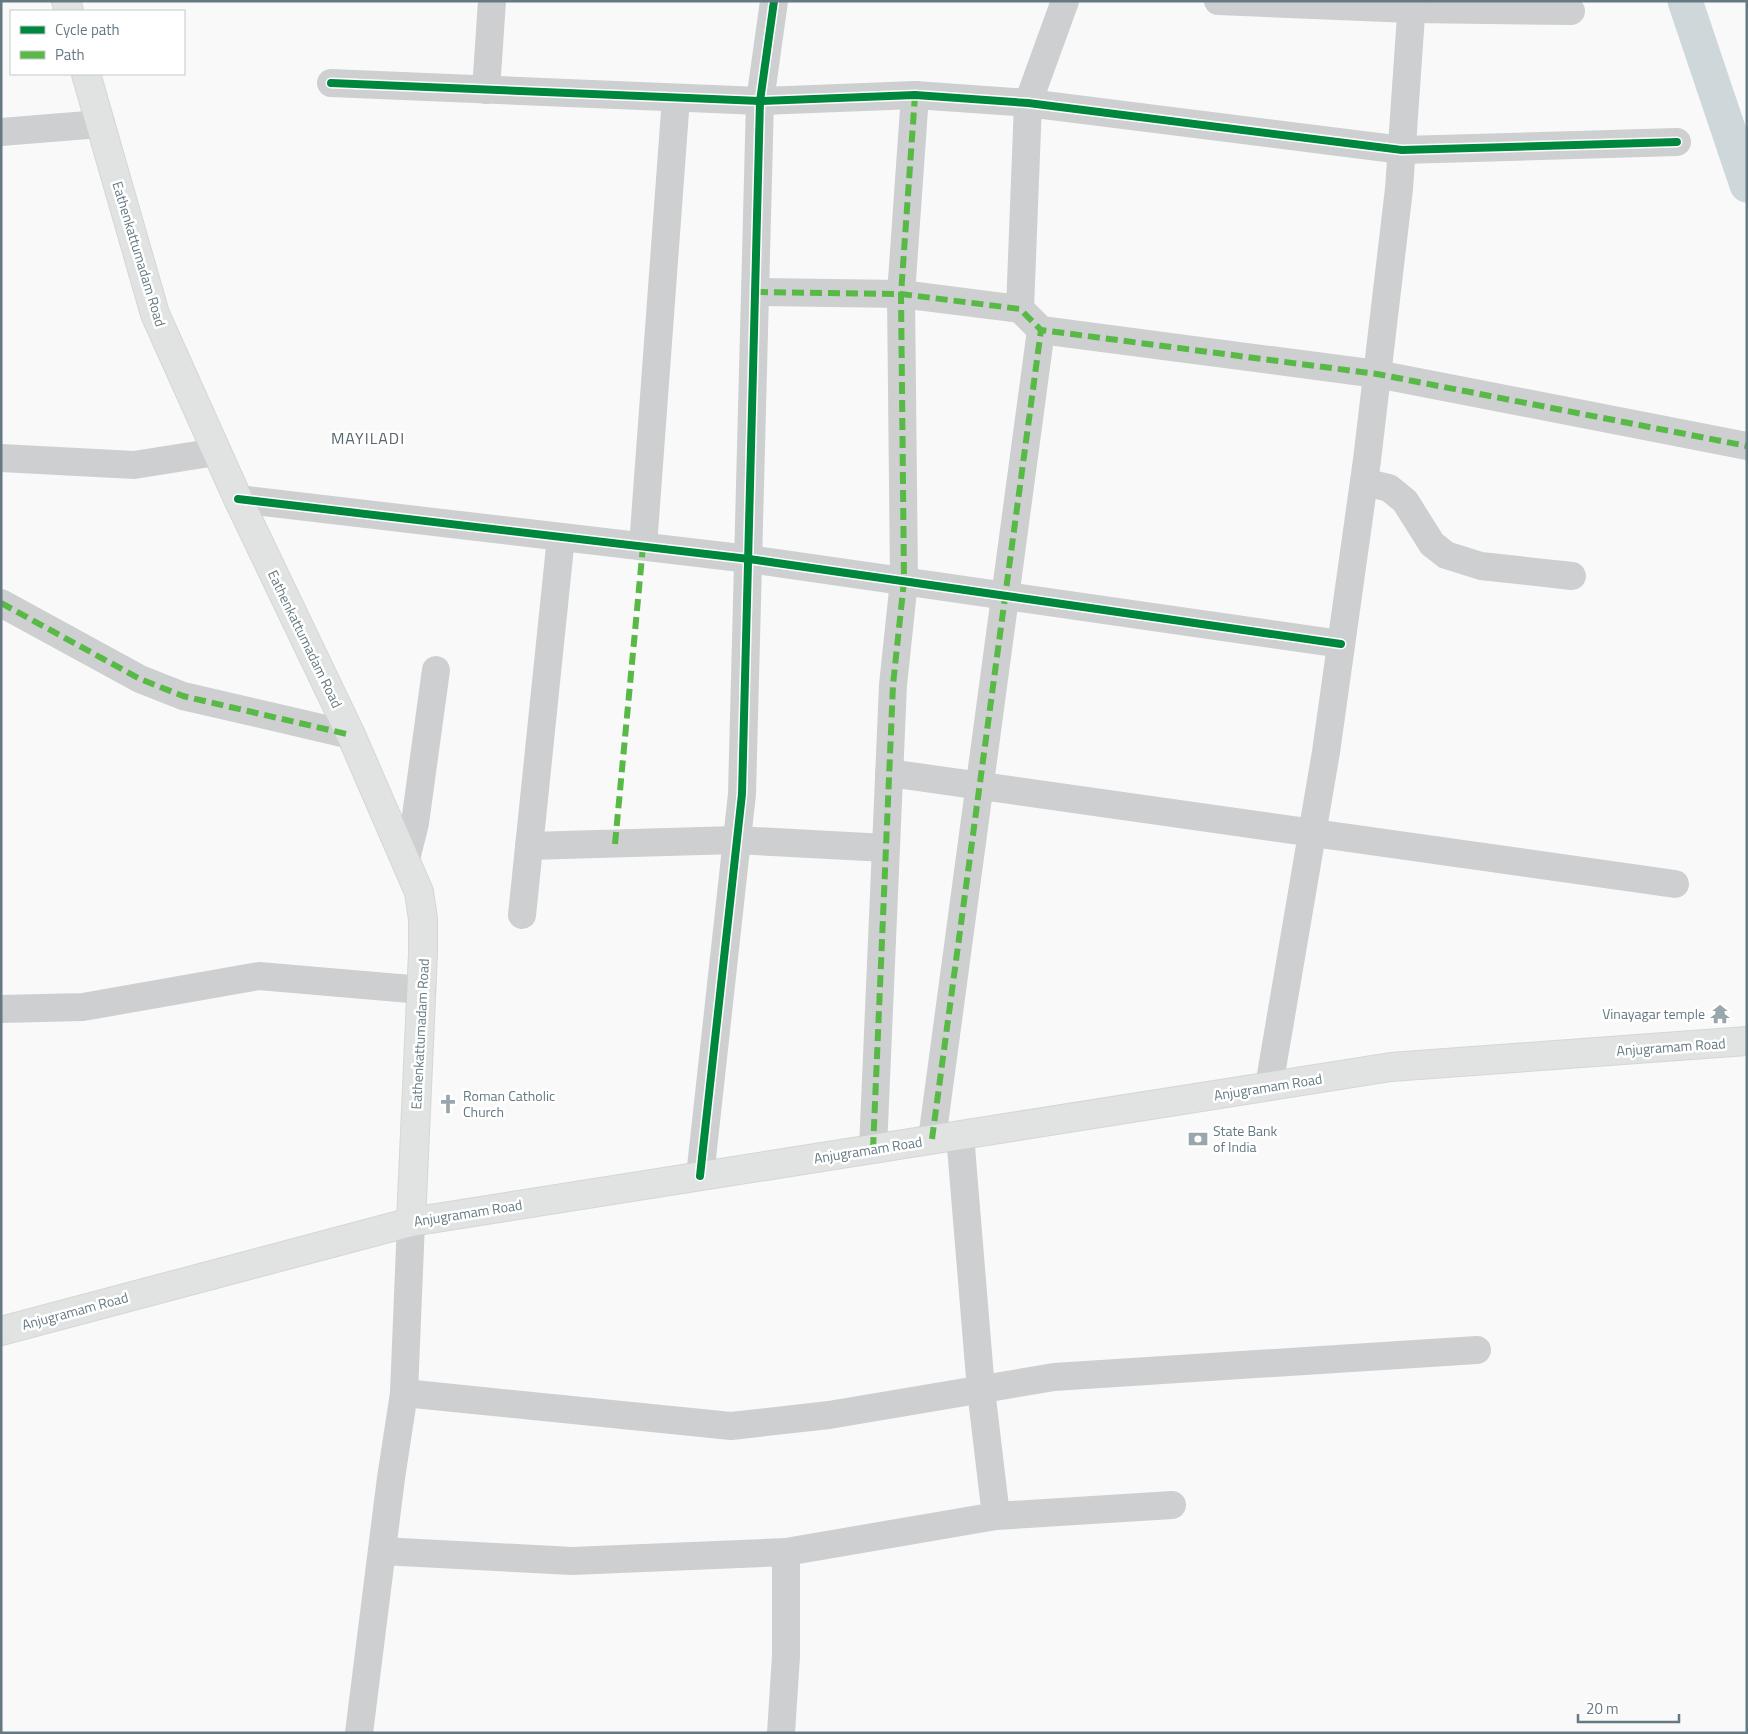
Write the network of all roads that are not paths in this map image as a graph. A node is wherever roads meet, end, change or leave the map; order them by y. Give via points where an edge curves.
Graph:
1 (492, 1) edge
2 (774, 1) edge
3 (1065, 1) edge
4 (1218, 1) edge
5 (1412, 5) edge
6 (1571, 11) dead end
7 (86, 75) edge
8 (331, 83) dead end
9 (486, 90) junction
10 (915, 95) junction
11 (676, 98) junction
12 (760, 101) junction
13 (1028, 103) junction
14 (100, 124) junction
15 (1, 132) edge
16 (1677, 142) dead end
17 (1402, 150) junction
18 (756, 292) junction
19 (901, 294) junction
20 (1020, 309) junction
21 (1041, 330) junction
22 (1377, 374) junction
23 (1747, 446) edge
24 (216, 452) junction
25 (1, 458) edge
26 (1364, 482) junction
27 (238, 499) junction
28 (561, 537) junction
29 (642, 546) junction
30 (749, 559) junction
31 (1572, 576) dead end
32 (904, 581) junction
33 (1006, 595) junction
34 (1, 604) edge
35 (1341, 644) junction
36 (436, 670) dead end
37 (351, 735) junction
38 (889, 773) junction
39 (981, 786) junction
40 (1312, 833) junction
41 (736, 840) junction
42 (529, 846) junction
43 (886, 848) junction
44 (406, 860) junction
45 (1675, 884) dead end
46 (522, 915) dead end
47 (422, 990) junction
48 (1, 1009) edge
49 (1747, 1041) edge
50 (1269, 1086) junction
51 (960, 1135) junction
52 (932, 1140) junction
53 (873, 1149) junction
54 (700, 1176) junction
55 (411, 1222) junction
56 (1, 1331) edge
57 (1478, 1350) dead end
58 (981, 1390) junction
59 (404, 1394) junction
60 (1172, 1505) dead end
61 (996, 1516) junction
62 (382, 1551) junction
63 (786, 1552) junction
64 (359, 1733) edge
65 (781, 1733) edge

1 - 9 street
2 - 12 street
3 - 13 street
4 - 5 street
5 - 6 street
5 - 17 street
7 - 14 main road, Eathenkattumadam Road
8 - 9 street
9 - 11 street
10 - 12 street
10 - 13 street
10 - 19 street
11 - 12 street
11 - 29 street
12 - 18 street
13 - 17 street
13 - 20 street
14 - 15 street
14 - 24 main road, Eathenkattumadam Road via 155,314
16 - 17 street
17 - 22 street
18 - 19 street
18 - 30 street
19 - 20 street
19 - 32 street
20 - 21 street
21 - 22 street
21 - 33 street
22 - 23 street
22 - 26 street
24 - 25 street via 134,465
24 - 27 main road, Eathenkattumadam Road
26 - 31 street via 1388,488 1405,500 1432,544 1446,555 1481,566
26 - 35 street
27 - 28 street
27 - 37 main road, Eathenkattumadam Road
28 - 29 street
28 - 42 street
29 - 30 street
30 - 32 street
30 - 41 street via 742,794
32 - 33 street
32 - 38 street via 893,685
33 - 35 street
33 - 39 street
34 - 37 street via 140,679 183,696
35 - 40 street
36 - 44 street via 415,823
37 - 44 main road, Eathenkattumadam Road
38 - 39 street
38 - 43 street
39 - 40 street
39 - 52 street
40 - 45 street
40 - 50 street
41 - 42 street
41 - 43 street
41 - 54 street
42 - 46 street
43 - 53 street
44 - 47 main road, Eathenkattumadam Road via 419,892 423,919
47 - 48 street via 259,976 83,1007
47 - 55 main road, Eathenkattumadam Road
49 - 50 main road, Anjugramam Road via 1391,1067
50 - 51 main road, Anjugramam Road
51 - 52 main road, Anjugramam Road
51 - 58 street
52 - 53 main road, Anjugramam Road
53 - 54 main road, Anjugramam Road
54 - 55 main road, Anjugramam Road
55 - 56 main road, Anjugramam Road
55 - 59 street
57 - 58 street via 1054,1377
58 - 59 street via 829,1415 731,1426
58 - 61 street
59 - 62 street
60 - 61 street
61 - 63 street
62 - 63 street via 572,1561
62 - 64 street
63 - 65 street via 786,1656

